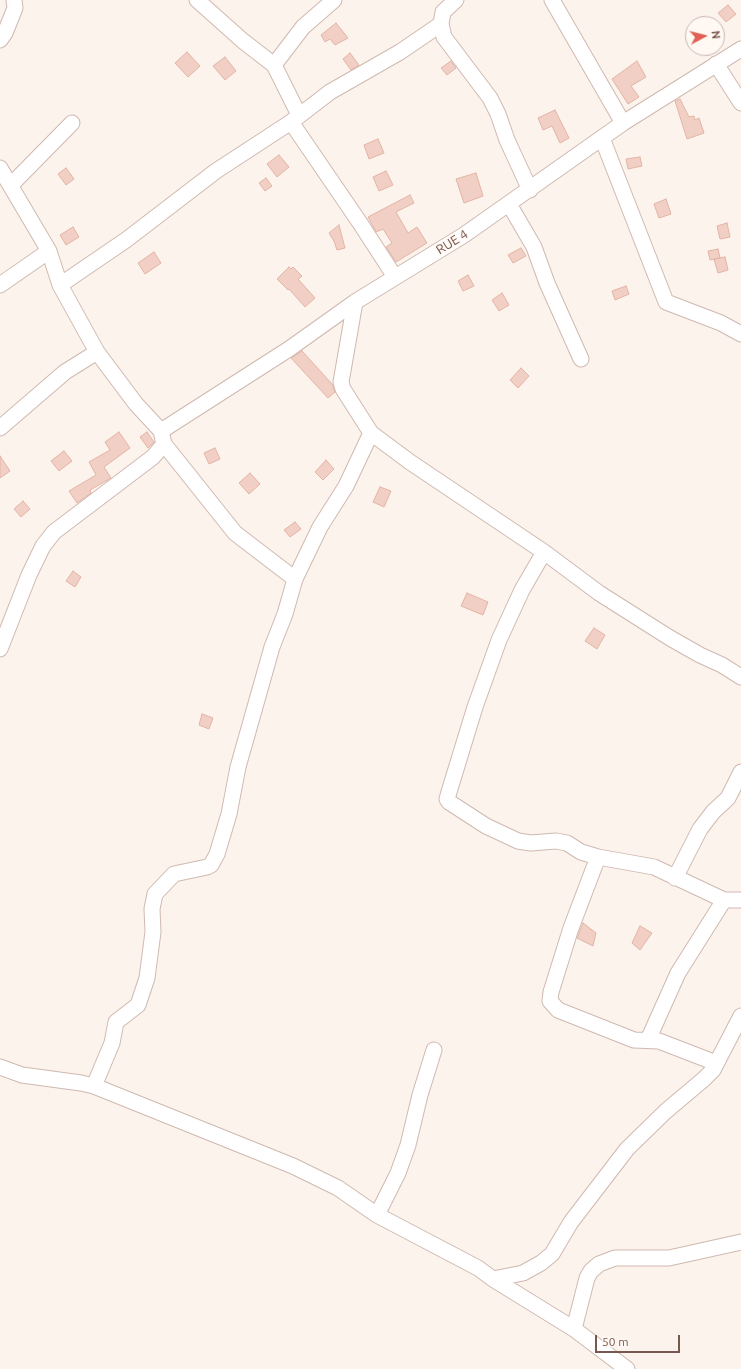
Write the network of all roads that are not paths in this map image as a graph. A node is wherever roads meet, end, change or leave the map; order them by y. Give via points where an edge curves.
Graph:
1 (14, 0) edge
2 (197, 0) edge
3 (334, 0) edge
4 (456, 0) edge
5 (552, 0) edge
6 (441, 24) junction
7 (0, 40) edge
8 (741, 49) edge
9 (716, 64) junction
10 (274, 65) junction
11 (741, 103) edge
12 (295, 118) junction
13 (72, 123) dead end
14 (624, 123) junction
15 (602, 138) junction
16 (0, 168) edge
17 (11, 185) junction
18 (530, 190) junction
19 (509, 204) junction
20 (49, 251) junction
21 (395, 277) junction
22 (0, 284) edge
23 (60, 285) junction
24 (355, 302) junction
25 (741, 334) edge
26 (97, 352) junction
27 (581, 359) dead end
28 (0, 428) edge
29 (371, 432) junction
30 (163, 438) junction
31 (544, 552) junction
32 (295, 579) junction
33 (0, 649) edge
34 (741, 677) edge
35 (741, 772) edge
36 (598, 857) junction
37 (675, 878) junction
38 (724, 900) junction
39 (741, 900) edge
40 (741, 1016) edge
41 (648, 1040) junction
42 (434, 1050) dead end
43 (716, 1063) junction
44 (0, 1067) edge
45 (94, 1086) junction
46 (377, 1215) junction
47 (741, 1242) edge
48 (493, 1279) junction
49 (574, 1329) junction
50 (627, 1369) edge

1 - 7 street via 15,8
2 - 10 street via 243,42
3 - 10 street via 303,27
4 - 6 street via 444,9
5 - 14 street
6 - 12 street via 400,52 330,92
6 - 18 street via 449,45 490,98
8 - 9 street, RUE 4
9 - 11 street
9 - 14 street, RUE 4
10 - 12 street
12 - 21 street
12 - 23 street via 240,154 126,240
13 - 17 street
14 - 15 street, RUE 4
15 - 18 street, RUE 4
15 - 25 street via 666,302 721,323
16 - 17 street
17 - 20 street
18 - 19 street, RUE 4
19 - 21 street, RUE 4
19 - 27 street via 534,247
20 - 22 street
20 - 23 street
21 - 24 street, RUE 4
23 - 26 street
24 - 29 street via 341,386
24 - 30 street, RUE 4
26 - 28 street via 65,372
26 - 30 street
29 - 31 street via 410,462
29 - 32 street via 346,486 320,527
30 - 32 street via 235,533
30 - 33 street, RUE 4 via 153,458 54,532 43,546
31 - 34 street via 663,634
31 - 36 street via 522,590 499,640 447,799 486,826 518,841 531,844 556,841 567,843 581,852
32 - 45 street via 272,647 238,767 229,814 217,854 207,867 174,874 155,894 147,978 138,1005 116,1022 112,1043
35 - 37 street via 728,798 700,829
36 - 37 street via 654,867
36 - 41 street via 570,928 550,1001 558,1010 634,1040
37 - 38 street
38 - 39 street
38 - 41 street via 678,972
40 - 43 street
41 - 43 street via 659,1041
42 - 46 street via 408,1145 398,1173
43 - 48 street via 704,1079 627,1149 571,1222 552,1254 523,1273
44 - 45 street via 22,1075
45 - 46 street via 293,1166 338,1188
46 - 48 street via 466,1261
47 - 49 street via 669,1258 615,1258 599,1264 590,1271 587,1278
48 - 49 street
49 - 50 street

